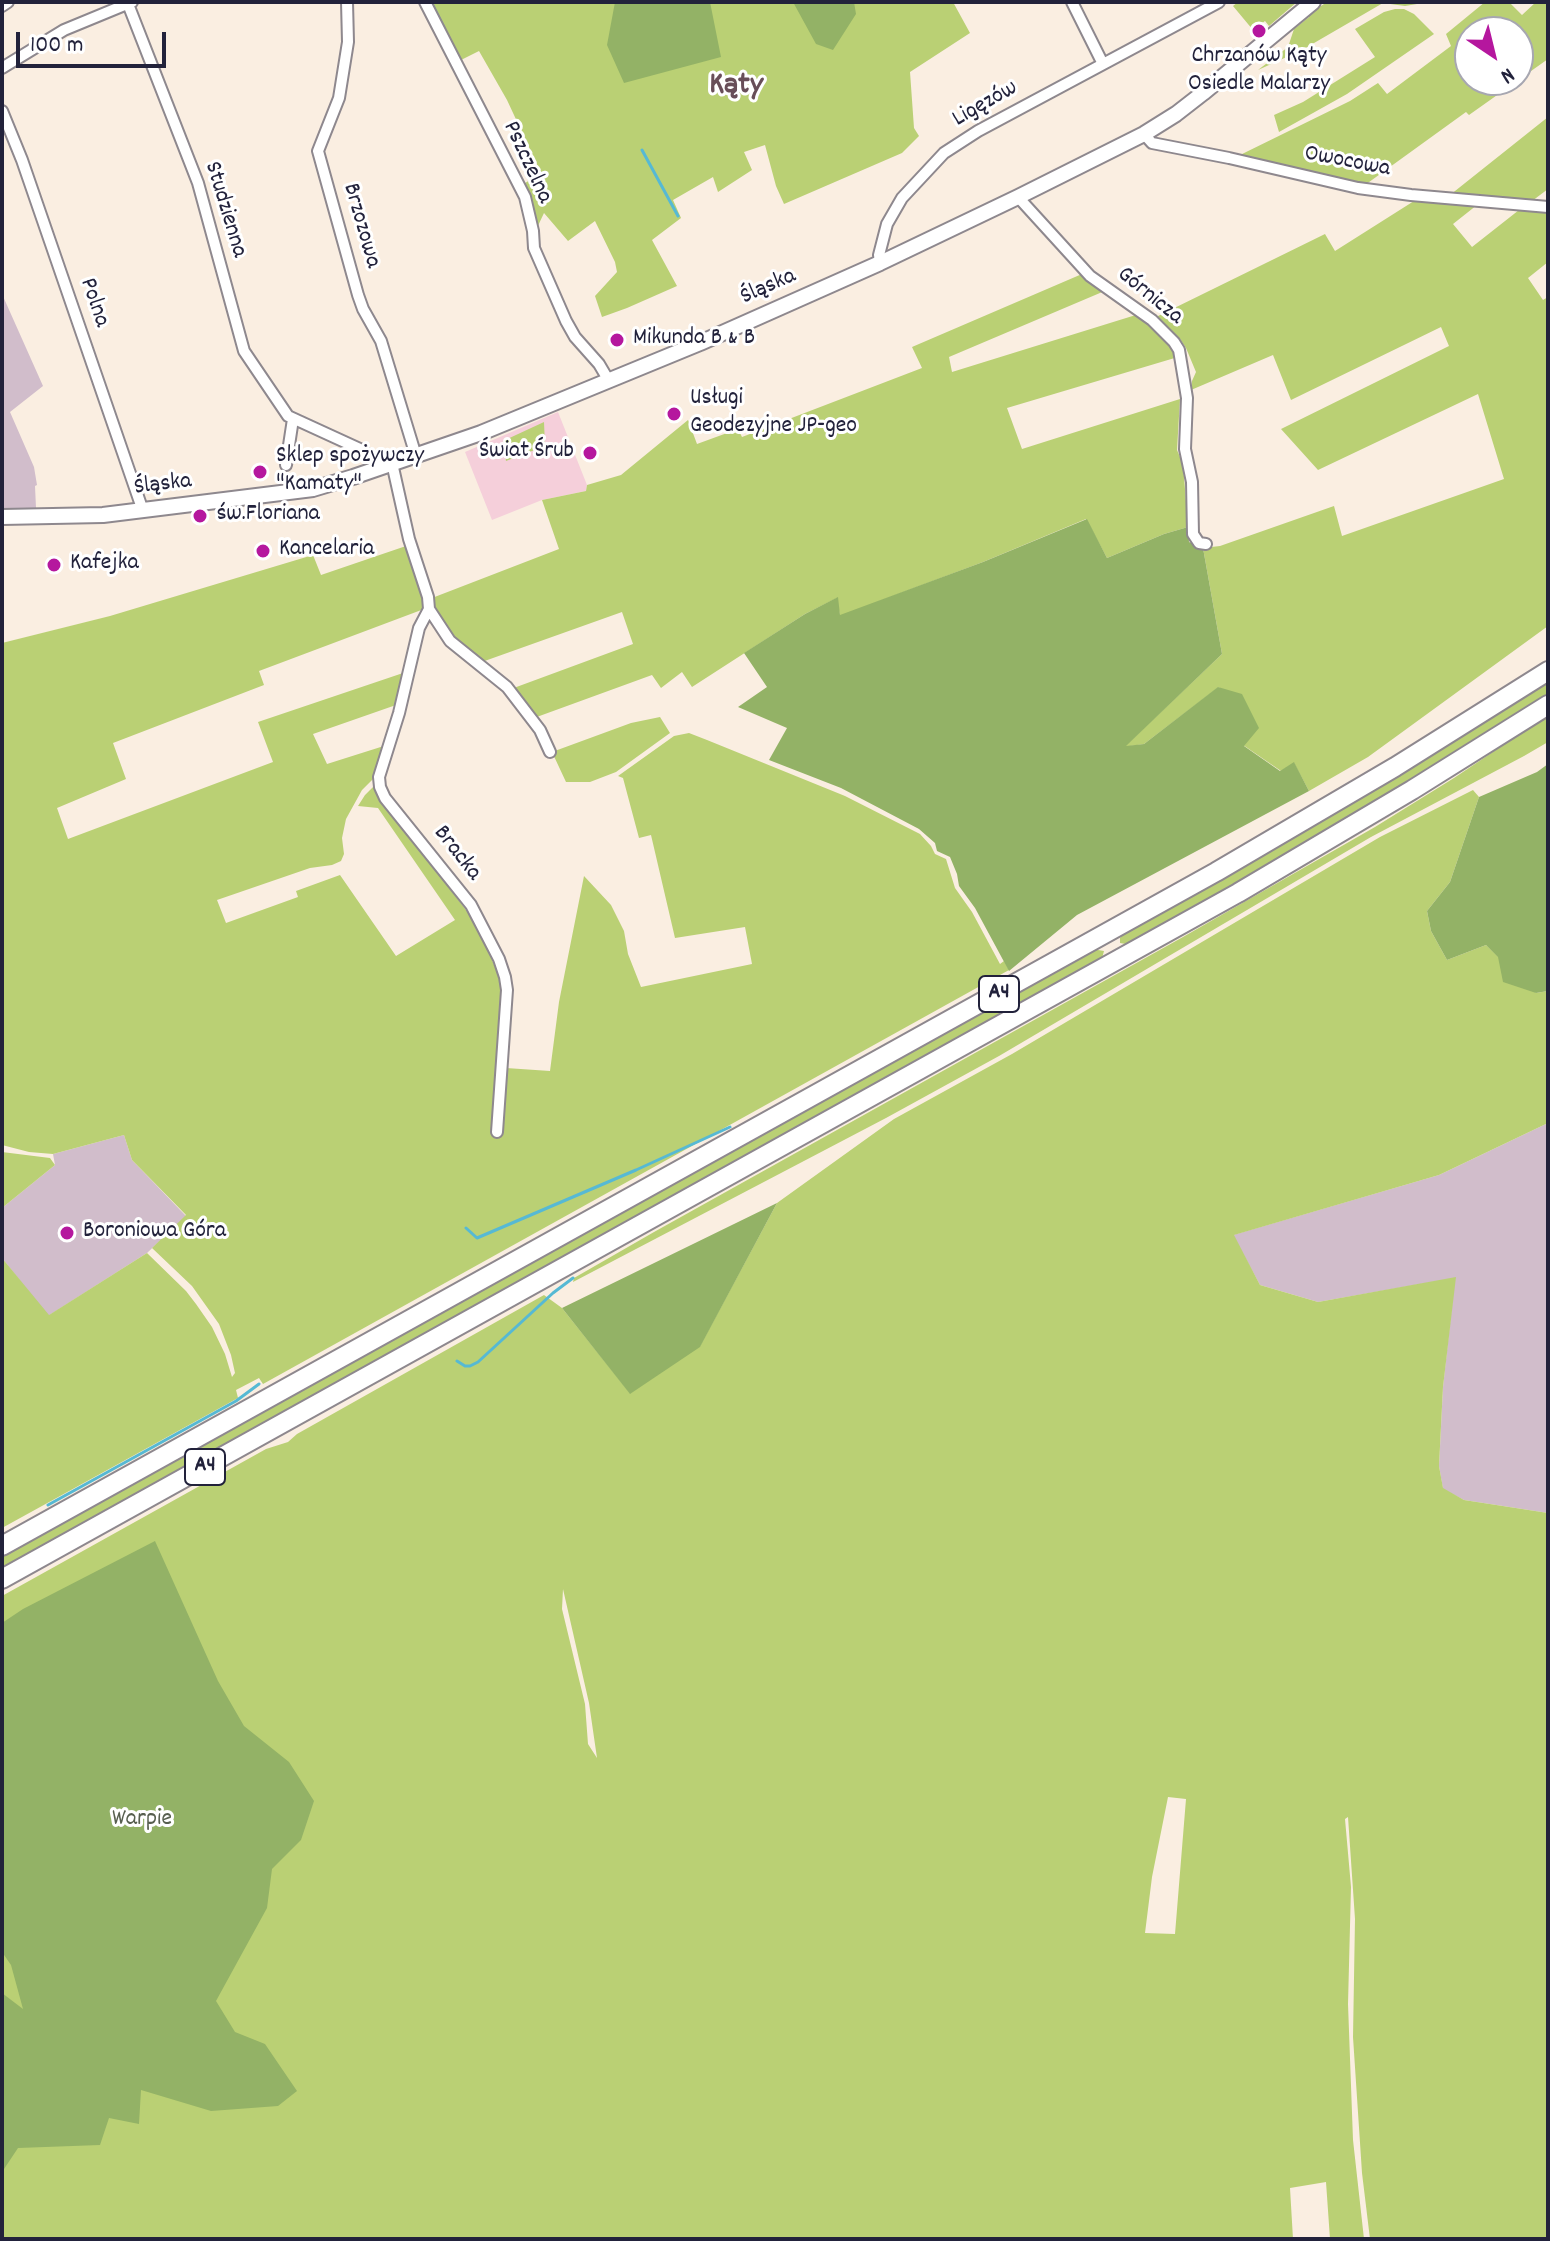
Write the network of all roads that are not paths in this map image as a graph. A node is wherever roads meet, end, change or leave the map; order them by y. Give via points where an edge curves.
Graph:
1 (8, 2) edge
2 (347, 2) edge
3 (425, 2) edge
4 (1072, 2) edge
5 (1219, 2) edge
6 (1313, 2) edge
7 (130, 3) edge
8 (2, 6) edge
9 (1103, 64) junction
10 (2, 68) edge
11 (2, 111) edge
12 (1144, 134) junction
13 (1018, 197) junction
14 (1548, 207) edge
15 (880, 263) junction
16 (609, 381) junction
17 (293, 419) junction
18 (416, 456) junction
19 (286, 465) dead end
20 (386, 466) junction
21 (143, 511) junction
22 (2, 517) edge
23 (1206, 544) dead end
24 (429, 609) junction
25 (1548, 671) edge
26 (1548, 705) edge
27 (550, 752) dead end
28 (497, 1132) dead end
29 (2, 1546) edge
30 (2, 1579) edge

1 - 8 street
2 - 18 street, Brzozowa via 348,42 339,98 318,151 358,295 381,341
3 - 16 street, Pszczelna via 525,197 534,248 566,321
4 - 9 street
5 - 9 street, Ligęzów
6 - 12 main road, Śląska
7 - 10 street via 64,30
7 - 17 street, Studzienna via 198,183 244,351
9 - 15 street, Ligęzów via 944,153 902,198 887,224
11 - 21 street, Polna
12 - 13 main road, Śląska
12 - 14 street, Owocowa via 1152,143 1358,188
13 - 15 main road, Śląska
13 - 23 street, Górnicza via 1090,276 1152,320 1179,350 1187,398 1185,449 1193,534
15 - 16 main road, Śląska
16 - 18 main road, Śląska
17 - 19 street
17 - 20 street, Studzienna
18 - 20 main road, Śląska
20 - 21 main road, Śląska via 313,489
20 - 24 street
21 - 22 main road, Śląska
24 - 27 street via 450,641 507,687
24 - 28 street, Bracka via 419,628 380,787 471,905 499,959 507,990
25 - 29 highway, A4 via 1267,843
26 - 30 highway, A4 via 1238,893

